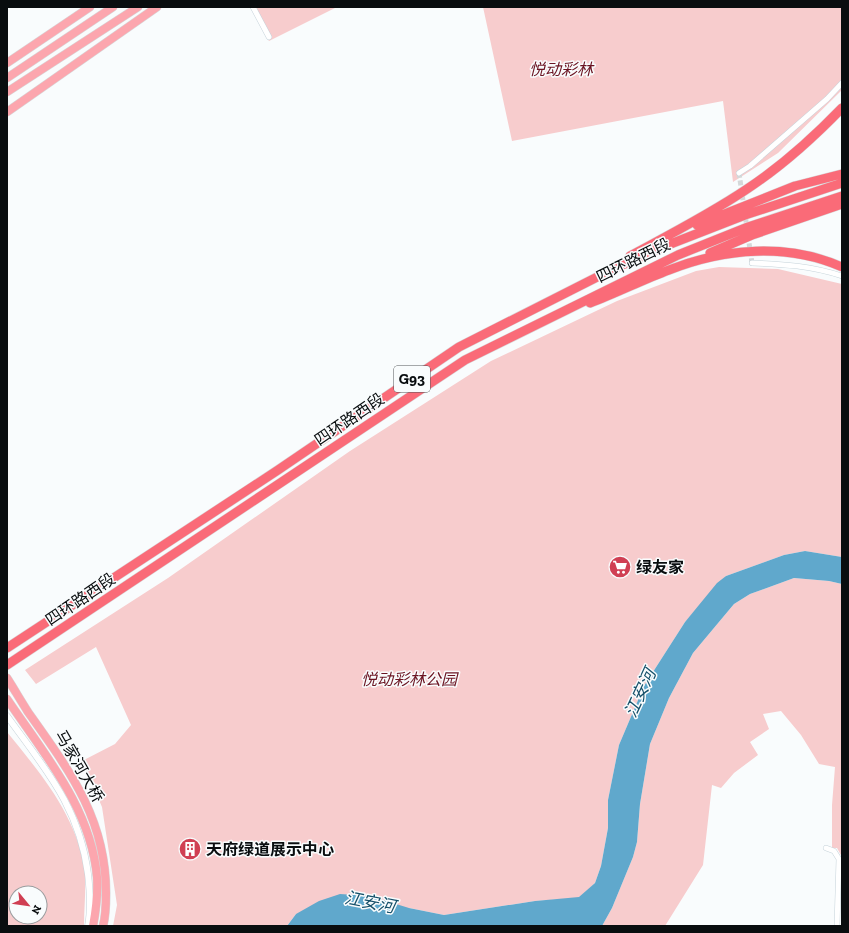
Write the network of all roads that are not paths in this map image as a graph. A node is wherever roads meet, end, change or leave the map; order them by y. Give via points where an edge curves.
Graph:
1 (90, 7) edge
2 (113, 7) edge
3 (138, 7) edge
4 (157, 7) edge
5 (253, 7) edge
6 (270, 37) dead end
7 (7, 62) edge
8 (7, 78) edge
9 (842, 83) edge
10 (7, 92) edge
11 (842, 108) edge
12 (7, 112) edge
13 (739, 173) dead end
14 (842, 174) edge
15 (842, 183) edge
16 (842, 196) edge
17 (842, 204) edge
18 (648, 246) junction
19 (752, 262) dead end
20 (842, 267) edge
21 (613, 269) junction
22 (670, 269) junction
23 (842, 276) edge
24 (557, 315) junction
25 (7, 648) edge
26 (7, 665) edge
27 (7, 678) edge
28 (7, 699) edge
29 (7, 716) edge
30 (826, 848) dead end
31 (840, 905) edge
32 (88, 926) edge
33 (94, 926) edge
34 (103, 926) edge
35 (837, 926) edge

1 - 7 main road
2 - 8 main road
3 - 10 main road
4 - 12 main road
5 - 6 street
9 - 13 street via 827,99
11 - 18 highway via 797,150 747,189
14 - 18 highway via 795,186
15 - 21 highway, 四环路西段 / G93 via 745,215
16 - 24 highway, 四环路西段 / G93 via 748,227 678,255
17 - 22 highway via 752,235
18 - 21 highway via 626,258
19 - 23 street via 823,269
20 - 22 highway via 791,252 761,251 719,255
21 - 25 highway, 四环路西段 / G93 via 459,346 278,470
22 - 24 highway via 615,294
24 - 26 highway, 四环路西段 / G93 via 465,360
27 - 34 main road, 马家河大桥 via 74,779 91,811 106,878 106,916
28 - 33 main road via 60,776 79,810 93,855 97,878
29 - 32 street via 57,785 75,821 85,853 90,889
30 - 31 street via 834,851 839,859
31 - 35 street

